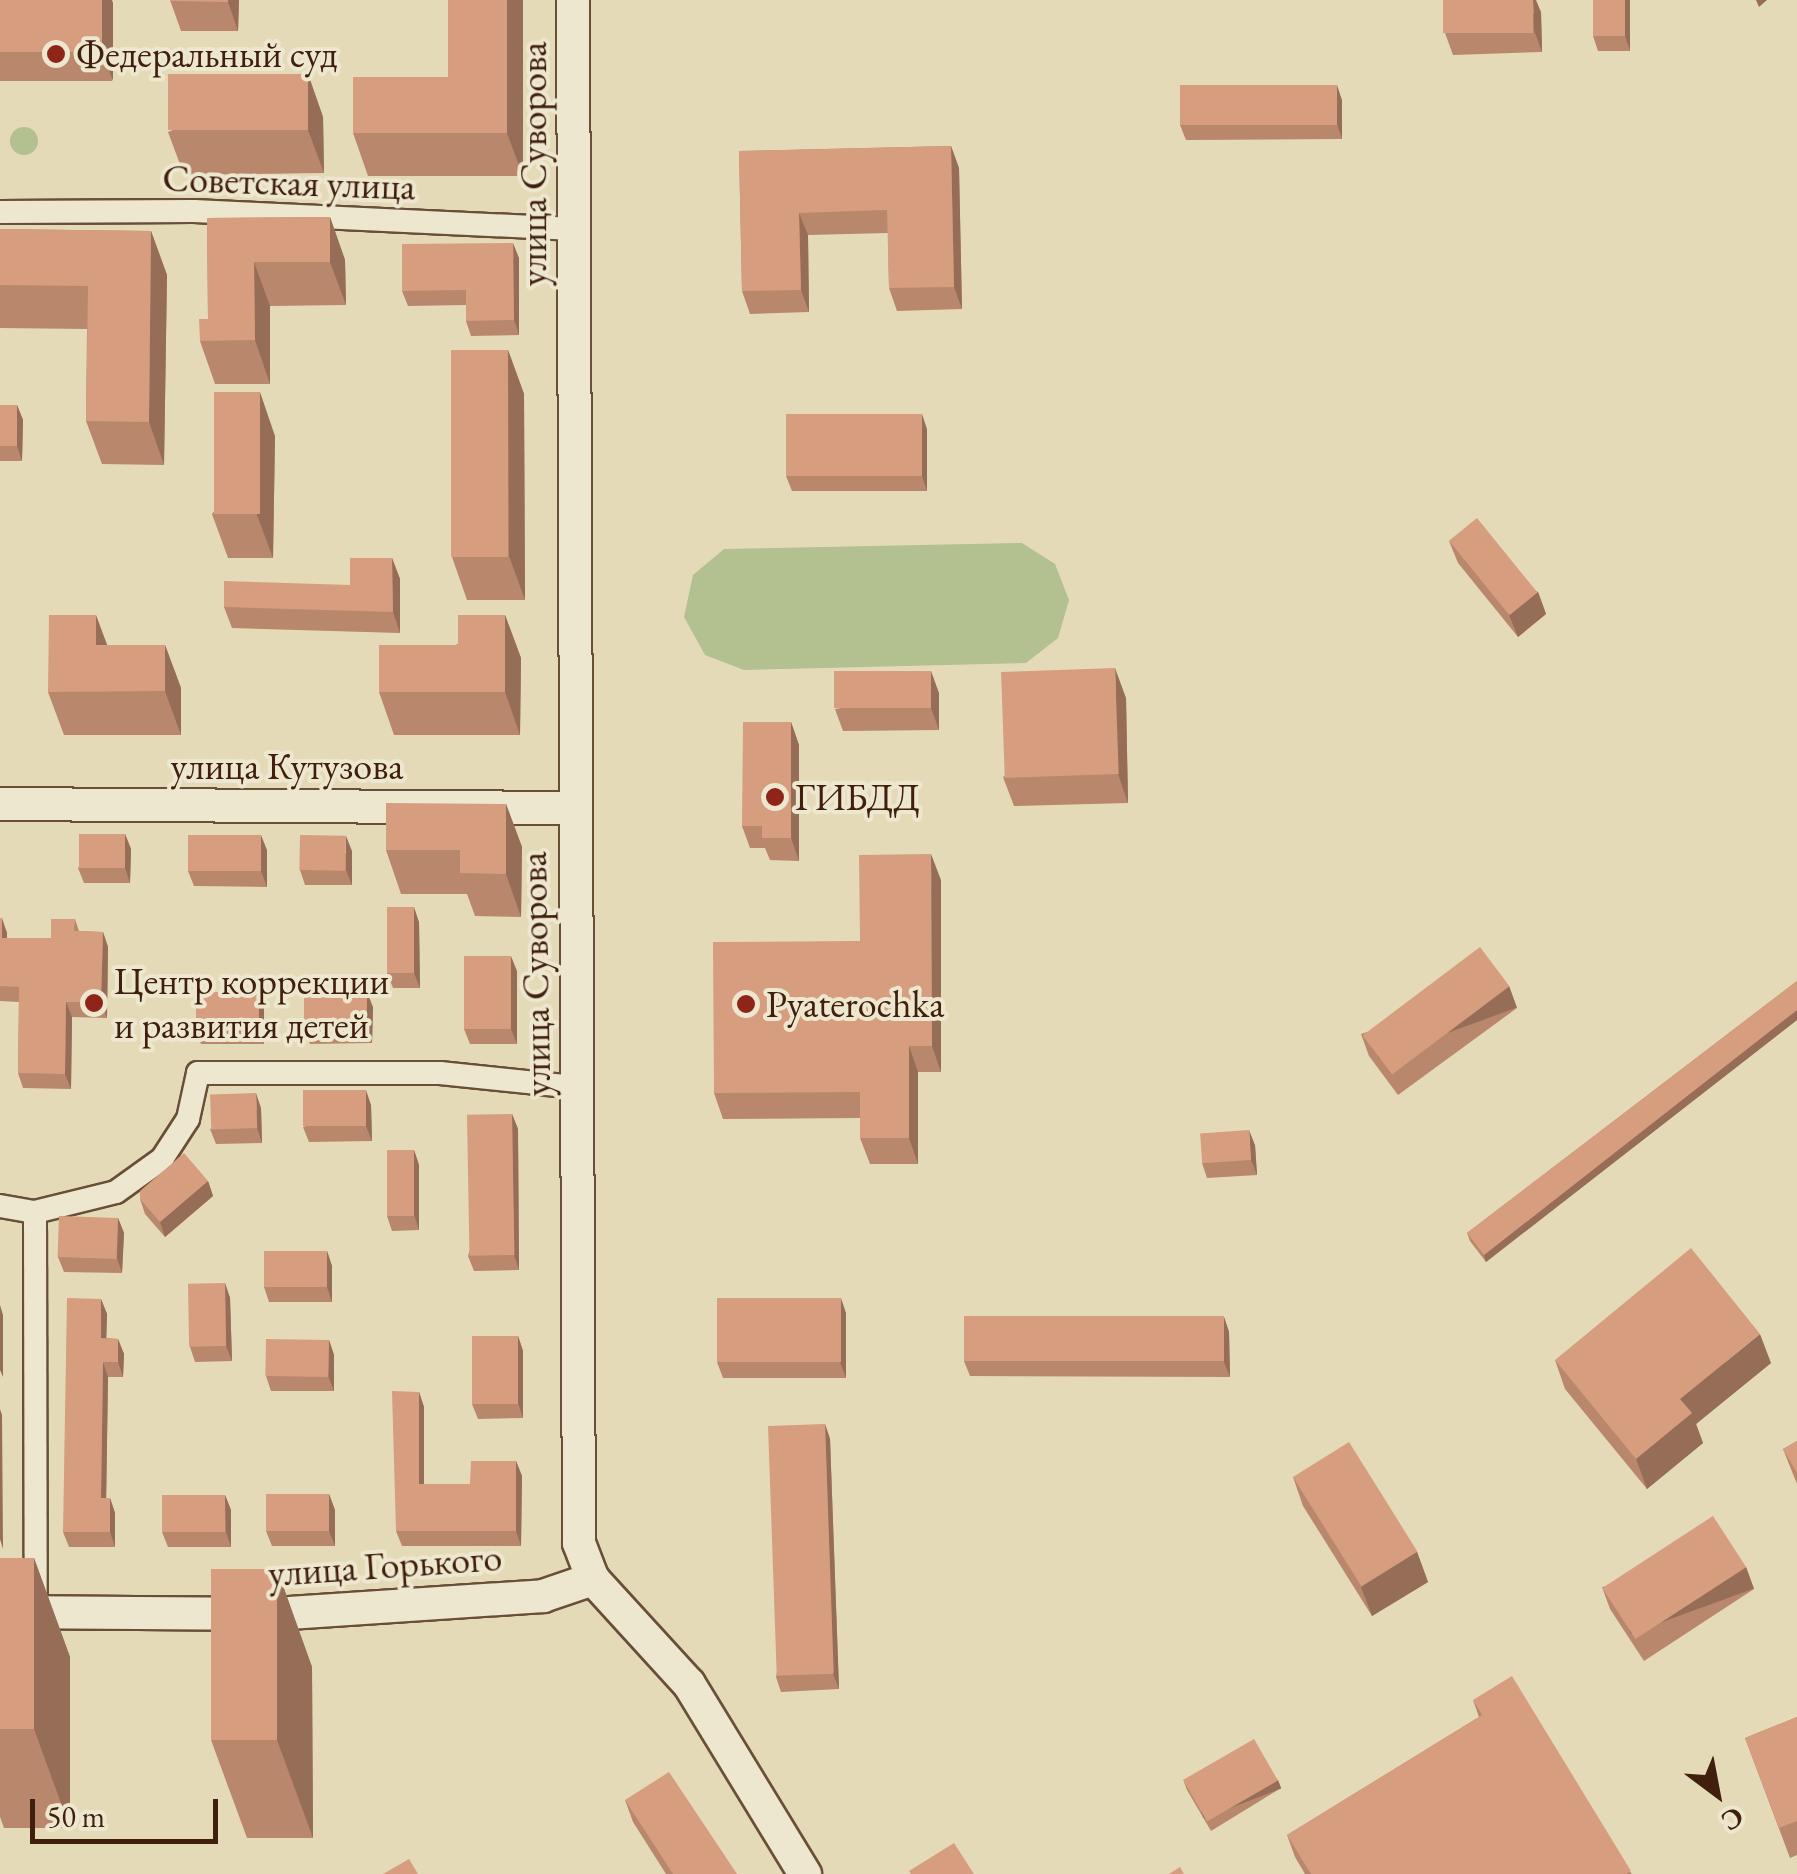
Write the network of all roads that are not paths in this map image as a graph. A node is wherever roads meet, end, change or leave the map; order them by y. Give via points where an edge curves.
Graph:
1 (572, 0) edge
2 (0, 212) edge
3 (574, 228) junction
4 (0, 804) edge
5 (573, 808) junction
6 (576, 1087) junction
7 (0, 1206) edge
8 (35, 1212) junction
9 (593, 1580) junction
10 (0, 1612) edge
11 (36, 1612) junction
12 (805, 1874) edge

1 - 3 main road, улица Суворова
2 - 3 street, Советская улица via 194,212
3 - 5 main road, улица Суворова
4 - 5 main road, улица Кутузова
5 - 6 main road, улица Суворова
6 - 8 street via 440,1073 198,1073 188,1119 162,1159 116,1192
6 - 9 main road, улица Суворова via 577,1513 579,1543
7 - 8 street
8 - 11 street
9 - 11 main road, улица Горького via 544,1596 274,1614
9 - 12 main road, улица Суворова via 689,1684
10 - 11 main road, улица Горького

